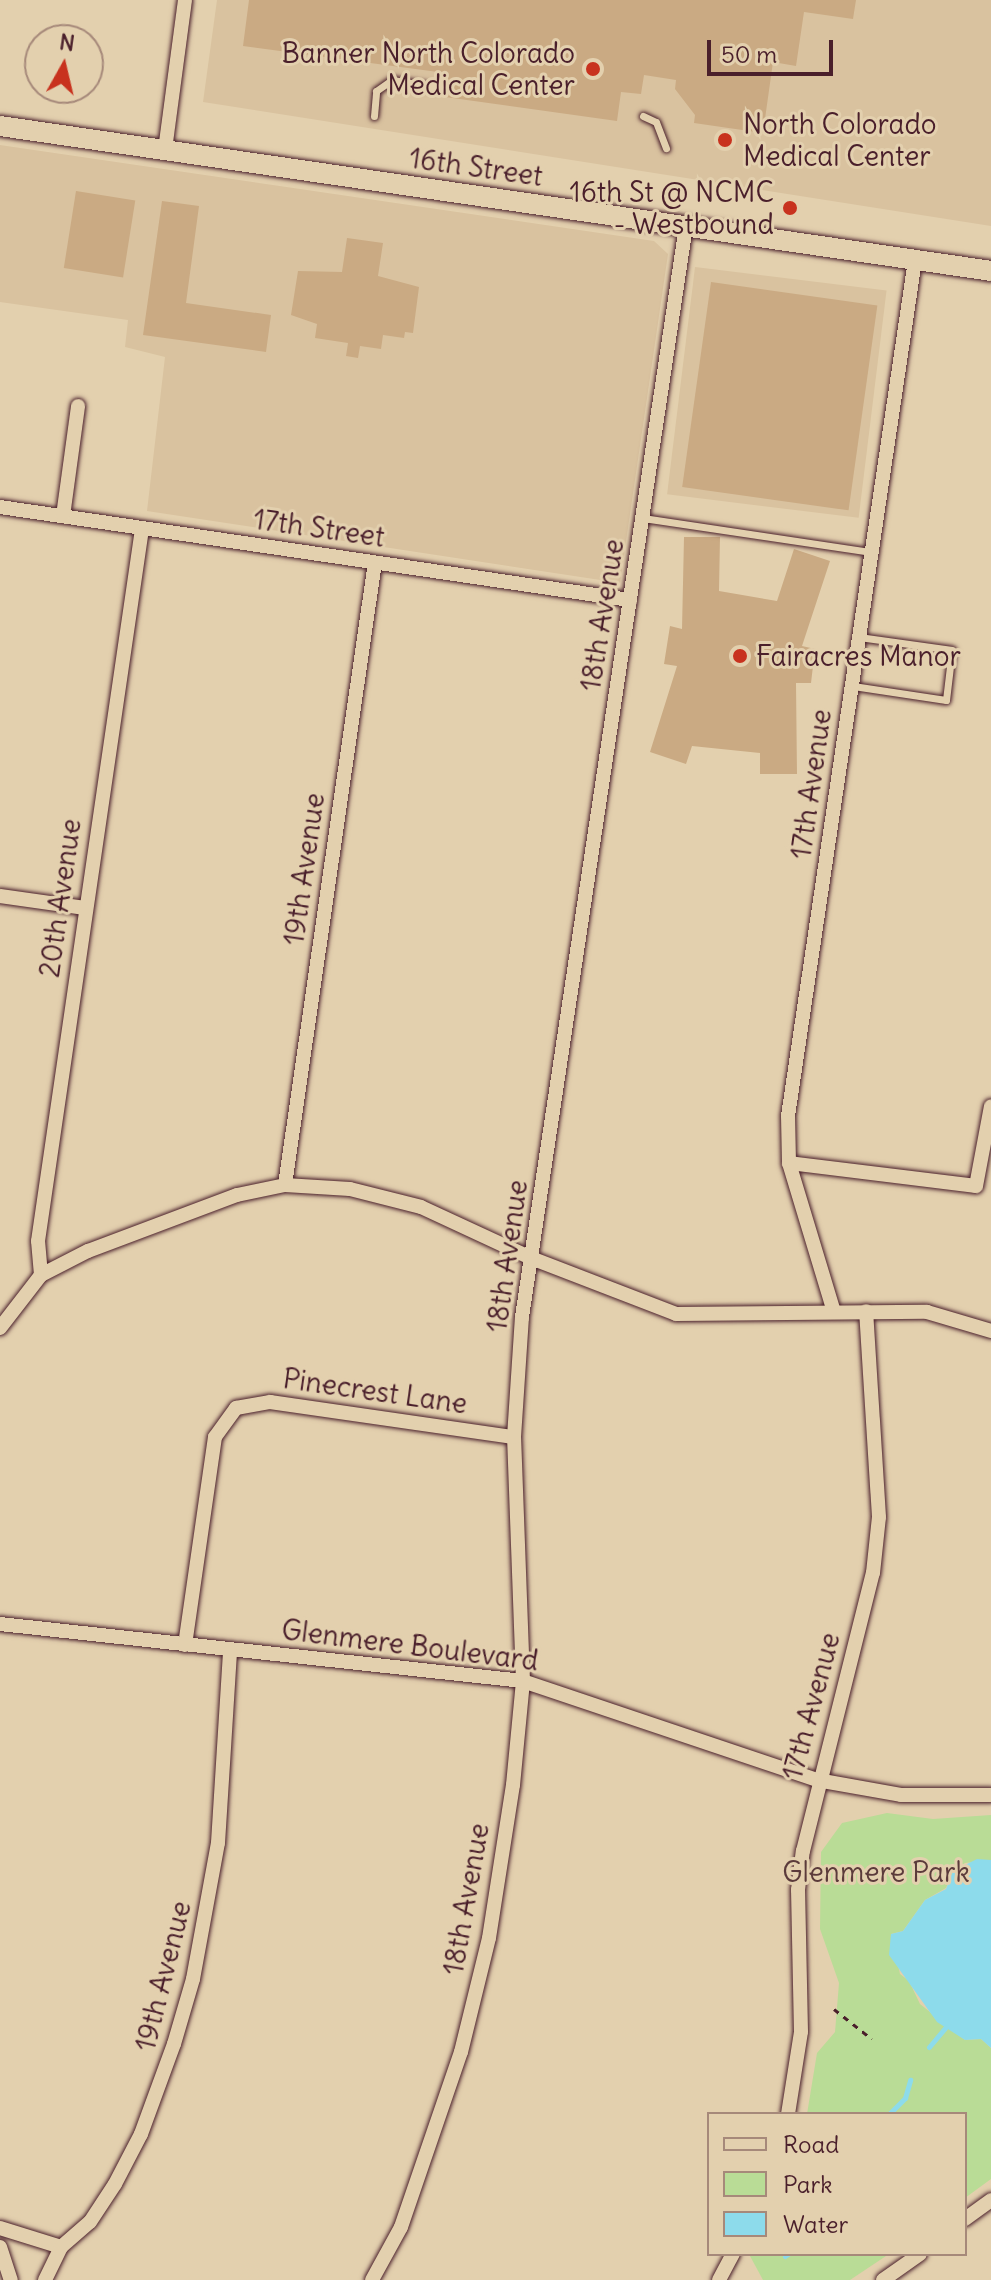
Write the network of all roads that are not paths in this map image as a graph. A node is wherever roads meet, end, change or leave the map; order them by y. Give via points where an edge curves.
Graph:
1 (185, 0) edge
2 (435, 87) dead end
3 (374, 116) dead end
4 (643, 116) dead end
5 (0, 126) edge
6 (666, 148) dead end
7 (165, 150) junction
8 (686, 226) junction
9 (915, 260) junction
10 (991, 271) edge
11 (78, 406) dead end
12 (0, 507) edge
13 (63, 516) junction
14 (643, 518) junction
15 (142, 529) junction
16 (872, 552) junction
17 (375, 562) junction
18 (630, 600) junction
19 (859, 637) junction
20 (852, 686) junction
21 (0, 896) edge
22 (85, 908) junction
23 (991, 1106) edge
24 (789, 1163) junction
25 (285, 1185) junction
26 (531, 1258) junction
27 (41, 1275) junction
28 (866, 1311) junction
29 (834, 1312) junction
30 (0, 1328) edge
31 (991, 1331) edge
32 (514, 1437) junction
33 (0, 1624) edge
34 (185, 1645) junction
35 (230, 1651) junction
36 (523, 1681) junction
37 (817, 1780) junction
38 (991, 1795) edge
39 (788, 2112) edge
40 (991, 2200) edge
41 (967, 2218) edge
42 (0, 2228) edge
43 (0, 2247) edge
44 (61, 2247) junction
45 (732, 2256) edge
46 (917, 2256) edge
47 (11, 2280) edge
48 (45, 2280) edge
49 (372, 2280) edge
50 (719, 2280) edge
51 (883, 2280) edge

1 - 7 street
2 - 3 lane via 392,80 376,91
4 - 6 lane via 656,122
5 - 7 main road, 16th Street
7 - 8 main road, 16th Street
8 - 9 main road, 16th Street
8 - 14 street, 18th Avenue
9 - 10 main road, 16th Street
9 - 16 street, 17th Avenue
11 - 13 street
12 - 13 street, 17th Street
13 - 15 street, 17th Street
14 - 16 lane
14 - 18 street, 18th Avenue
15 - 17 street, 17th Street
15 - 22 street, 20th Avenue
16 - 19 street, 17th Avenue
17 - 18 street, 17th Street
17 - 25 street, 19th Avenue
18 - 26 street, 18th Avenue
19 - 20 street, 17th Avenue
19 - 20 lane via 952,650 946,700
20 - 24 street, 17th Avenue via 788,1116
21 - 22 street
22 - 27 street, 20th Avenue via 38,1241
23 - 24 street via 976,1186
24 - 29 street, 17th Avenue
25 - 26 street via 391,1198
25 - 27 street via 187,1212
26 - 29 street via 690,1316
26 - 32 street, 18th Avenue
27 - 30 street
28 - 29 street
28 - 31 street via 927,1312
28 - 37 street, 17th Avenue via 879,1517 873,1573
32 - 34 street, Pinecrest Lane via 270,1402 236,1408 215,1437
32 - 36 street, 18th Avenue
33 - 34 street, Glenmere Boulevard
34 - 35 street, Glenmere Boulevard
35 - 36 street, Glenmere Boulevard via 389,1663
35 - 44 street, 19th Avenue via 218,1843 182,2018 141,2134 115,2184 90,2222
36 - 37 street, Glenmere Boulevard
36 - 49 street, 18th Avenue via 489,1938 461,2052 401,2227
37 - 38 street, Glenmere Boulevard via 901,1795
37 - 39 street, 17th Avenue via 798,1890 801,2032
40 - 41 street
42 - 44 street
43 - 47 street
44 - 48 street, 19th Avenue
45 - 50 street
46 - 51 street

